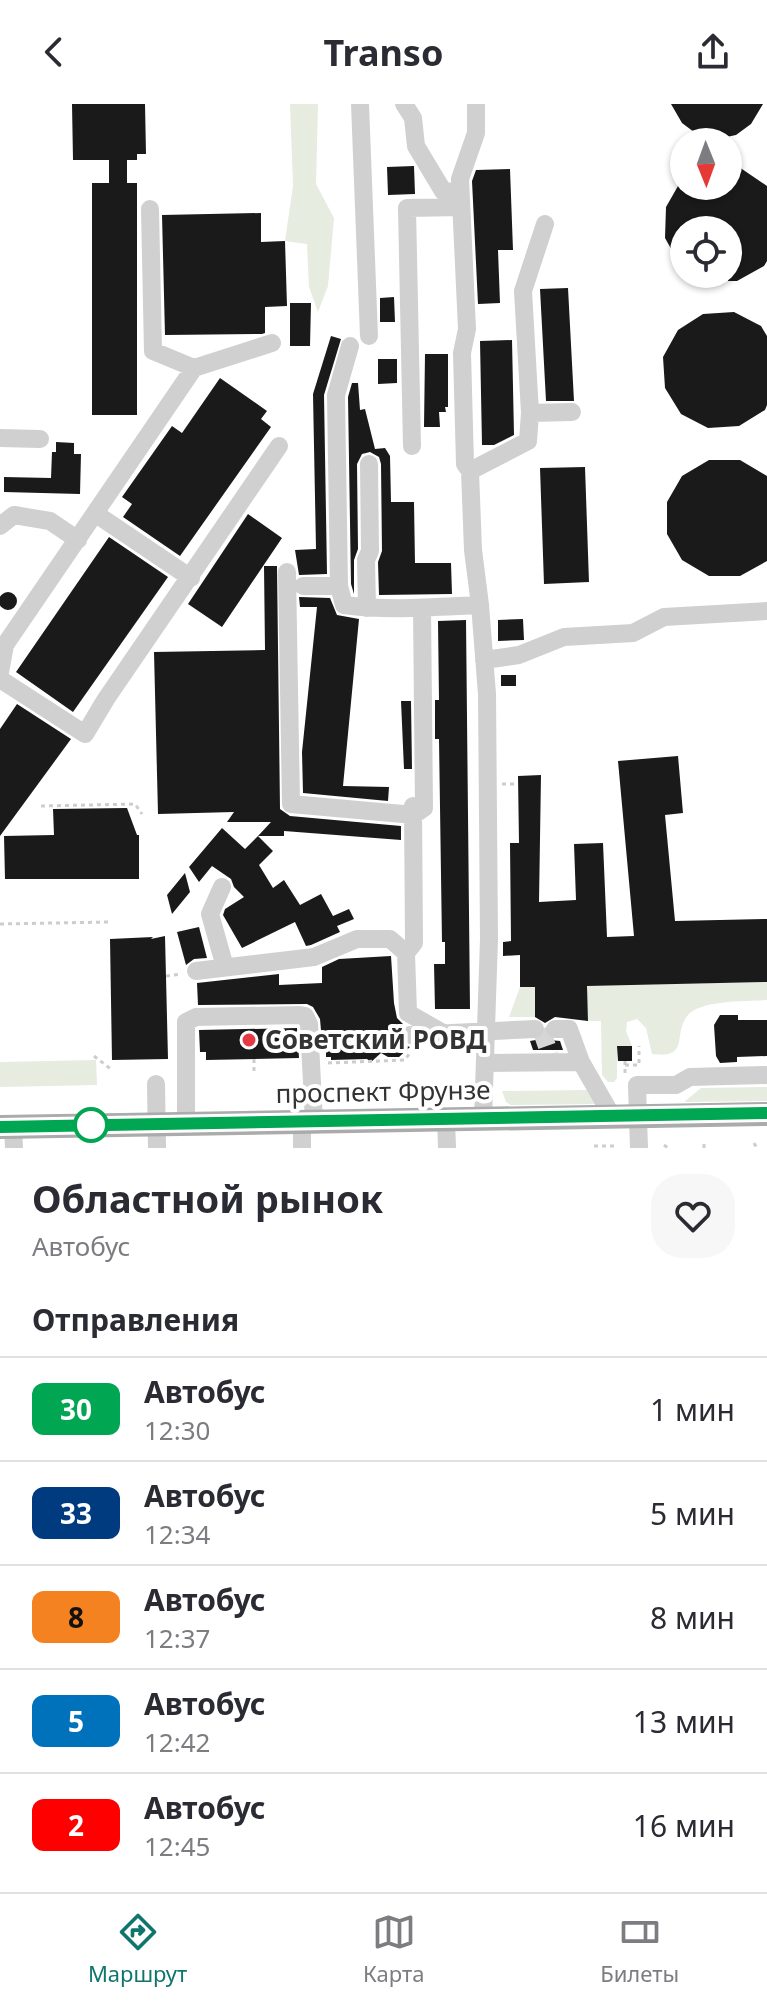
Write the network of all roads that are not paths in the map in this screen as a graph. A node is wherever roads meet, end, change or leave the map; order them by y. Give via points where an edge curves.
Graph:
1 (360, 104) edge
2 (404, 104) edge
3 (476, 104) edge
4 (461, 199) junction
5 (150, 209) dead end
6 (545, 224) dead end
7 (369, 336) dead end
8 (272, 343) dead end
9 (350, 346) dead end
10 (194, 368) junction
11 (572, 412) dead end
12 (530, 413) junction
13 (0, 438) edge
14 (40, 439) dead end
15 (279, 446) dead end
16 (412, 446) dead end
17 (369, 464) dead end
18 (470, 471) junction
19 (96, 514) junction
20 (0, 526) edge
21 (78, 540) junction
22 (287, 572) dead end
23 (191, 578) junction
24 (303, 586) dead end
25 (339, 586) junction
26 (480, 605) junction
27 (367, 608) junction
28 (422, 608) junction
29 (767, 611) edge
30 (3, 643) edge
31 (484, 660) junction
32 (0, 672) edge
33 (0, 679) edge
34 (414, 810) junction
35 (222, 887) dead end
36 (406, 953) junction
37 (225, 967) junction
38 (196, 971) dead end
39 (555, 1029) dead end
40 (486, 1030) junction
41 (443, 1033) junction
42 (412, 1035) road end
43 (581, 1062) junction
44 (485, 1063) junction
45 (532, 1063) junction
46 (767, 1075) edge
47 (156, 1084) dead end
48 (767, 1114) edge
49 (612, 1116) junction
50 (638, 1116) junction
51 (483, 1118) junction
52 (446, 1119) junction
53 (308, 1122) junction
54 (186, 1124) junction
55 (9, 1134) edge
56 (157, 1136) edge
57 (302, 1148) edge
58 (447, 1148) edge
59 (639, 1148) edge

1 - 7 street
2 - 4 street via 413,118 416,146 443,191
3 - 4 street via 476,133 460,179
4 - 16 street via 407,208
4 - 18 street via 467,329 462,353 465,464
5 - 10 street via 153,351
6 - 12 street via 523,291
8 - 10 street
9 - 25 street via 336,395
10 - 19 street
11 - 12 street
12 - 18 street via 528,441
13 - 14 street
15 - 23 street
17 - 27 street
18 - 26 street
19 - 21 street
19 - 23 street
20 - 21 street via 14,515 50,521
21 - 30 street
22 - 34 street via 291,804
23 - 33 street via 85,734
24 - 25 street
25 - 27 street via 344,605
26 - 28 street
26 - 31 street
27 - 28 street
28 - 34 street via 424,808
29 - 31 street via 664,617 633,633 564,637 519,655
30 - 32 street
31 - 40 street
34 - 36 street via 414,943
35 - 37 street via 210,914
36 - 37 street via 390,939 357,939 314,957
36 - 41 street via 408,1013
37 - 38 street
39 - 43 street via 569,1029
40 - 41 street
40 - 44 street
40 - 45 street via 528,1030
41 - 42 street
43 - 45 street
43 - 49 street
44 - 45 street
44 - 51 street
46 - 50 street via 637,1085
47 - 56 street
48 - 50 main road, проспект Фрунзе
49 - 50 main road, проспект Фрунзе
49 - 51 main road, проспект Фрунзе
50 - 59 street
51 - 52 main road, проспект Фрунзе
52 - 53 main road, проспект Фрунзе
52 - 58 street
53 - 54 main road, проспект Фрунзе
53 - 54 street via 312,1063 305,1016 191,1018 185,1027
53 - 57 street
54 - 56 main road, проспект Фрунзе
55 - 56 main road, проспект Фрунзе

